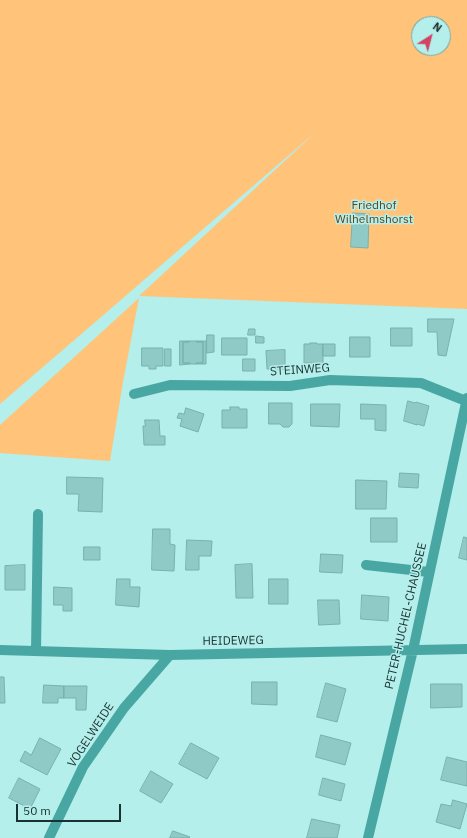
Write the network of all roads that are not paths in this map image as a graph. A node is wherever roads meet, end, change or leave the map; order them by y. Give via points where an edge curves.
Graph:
1 (134, 394) dead end
2 (467, 400) edge
3 (465, 418) edge
4 (38, 514) dead end
5 (366, 565) dead end
6 (430, 572) junction
7 (467, 649) edge
8 (0, 650) edge
9 (412, 650) junction
10 (36, 651) junction
11 (170, 655) junction
12 (49, 838) edge
13 (368, 838) edge

1 - 2 street, STEINWEG via 170,385 290,386 330,380 421,383
2 - 3 street, PETER-HUCHEL-CHAUSSEE
3 - 6 street, PETER-HUCHEL-CHAUSSEE
4 - 10 street
5 - 6 street
6 - 9 street, PETER-HUCHEL-CHAUSSEE
7 - 9 street, HEIDEWEG
8 - 10 street, HEIDEWEG
9 - 11 street, HEIDEWEG
9 - 13 street, PETER-HUCHEL-CHAUSSEE
10 - 11 street, HEIDEWEG
11 - 12 street, VOGELWEIDE via 124,708 83,768

